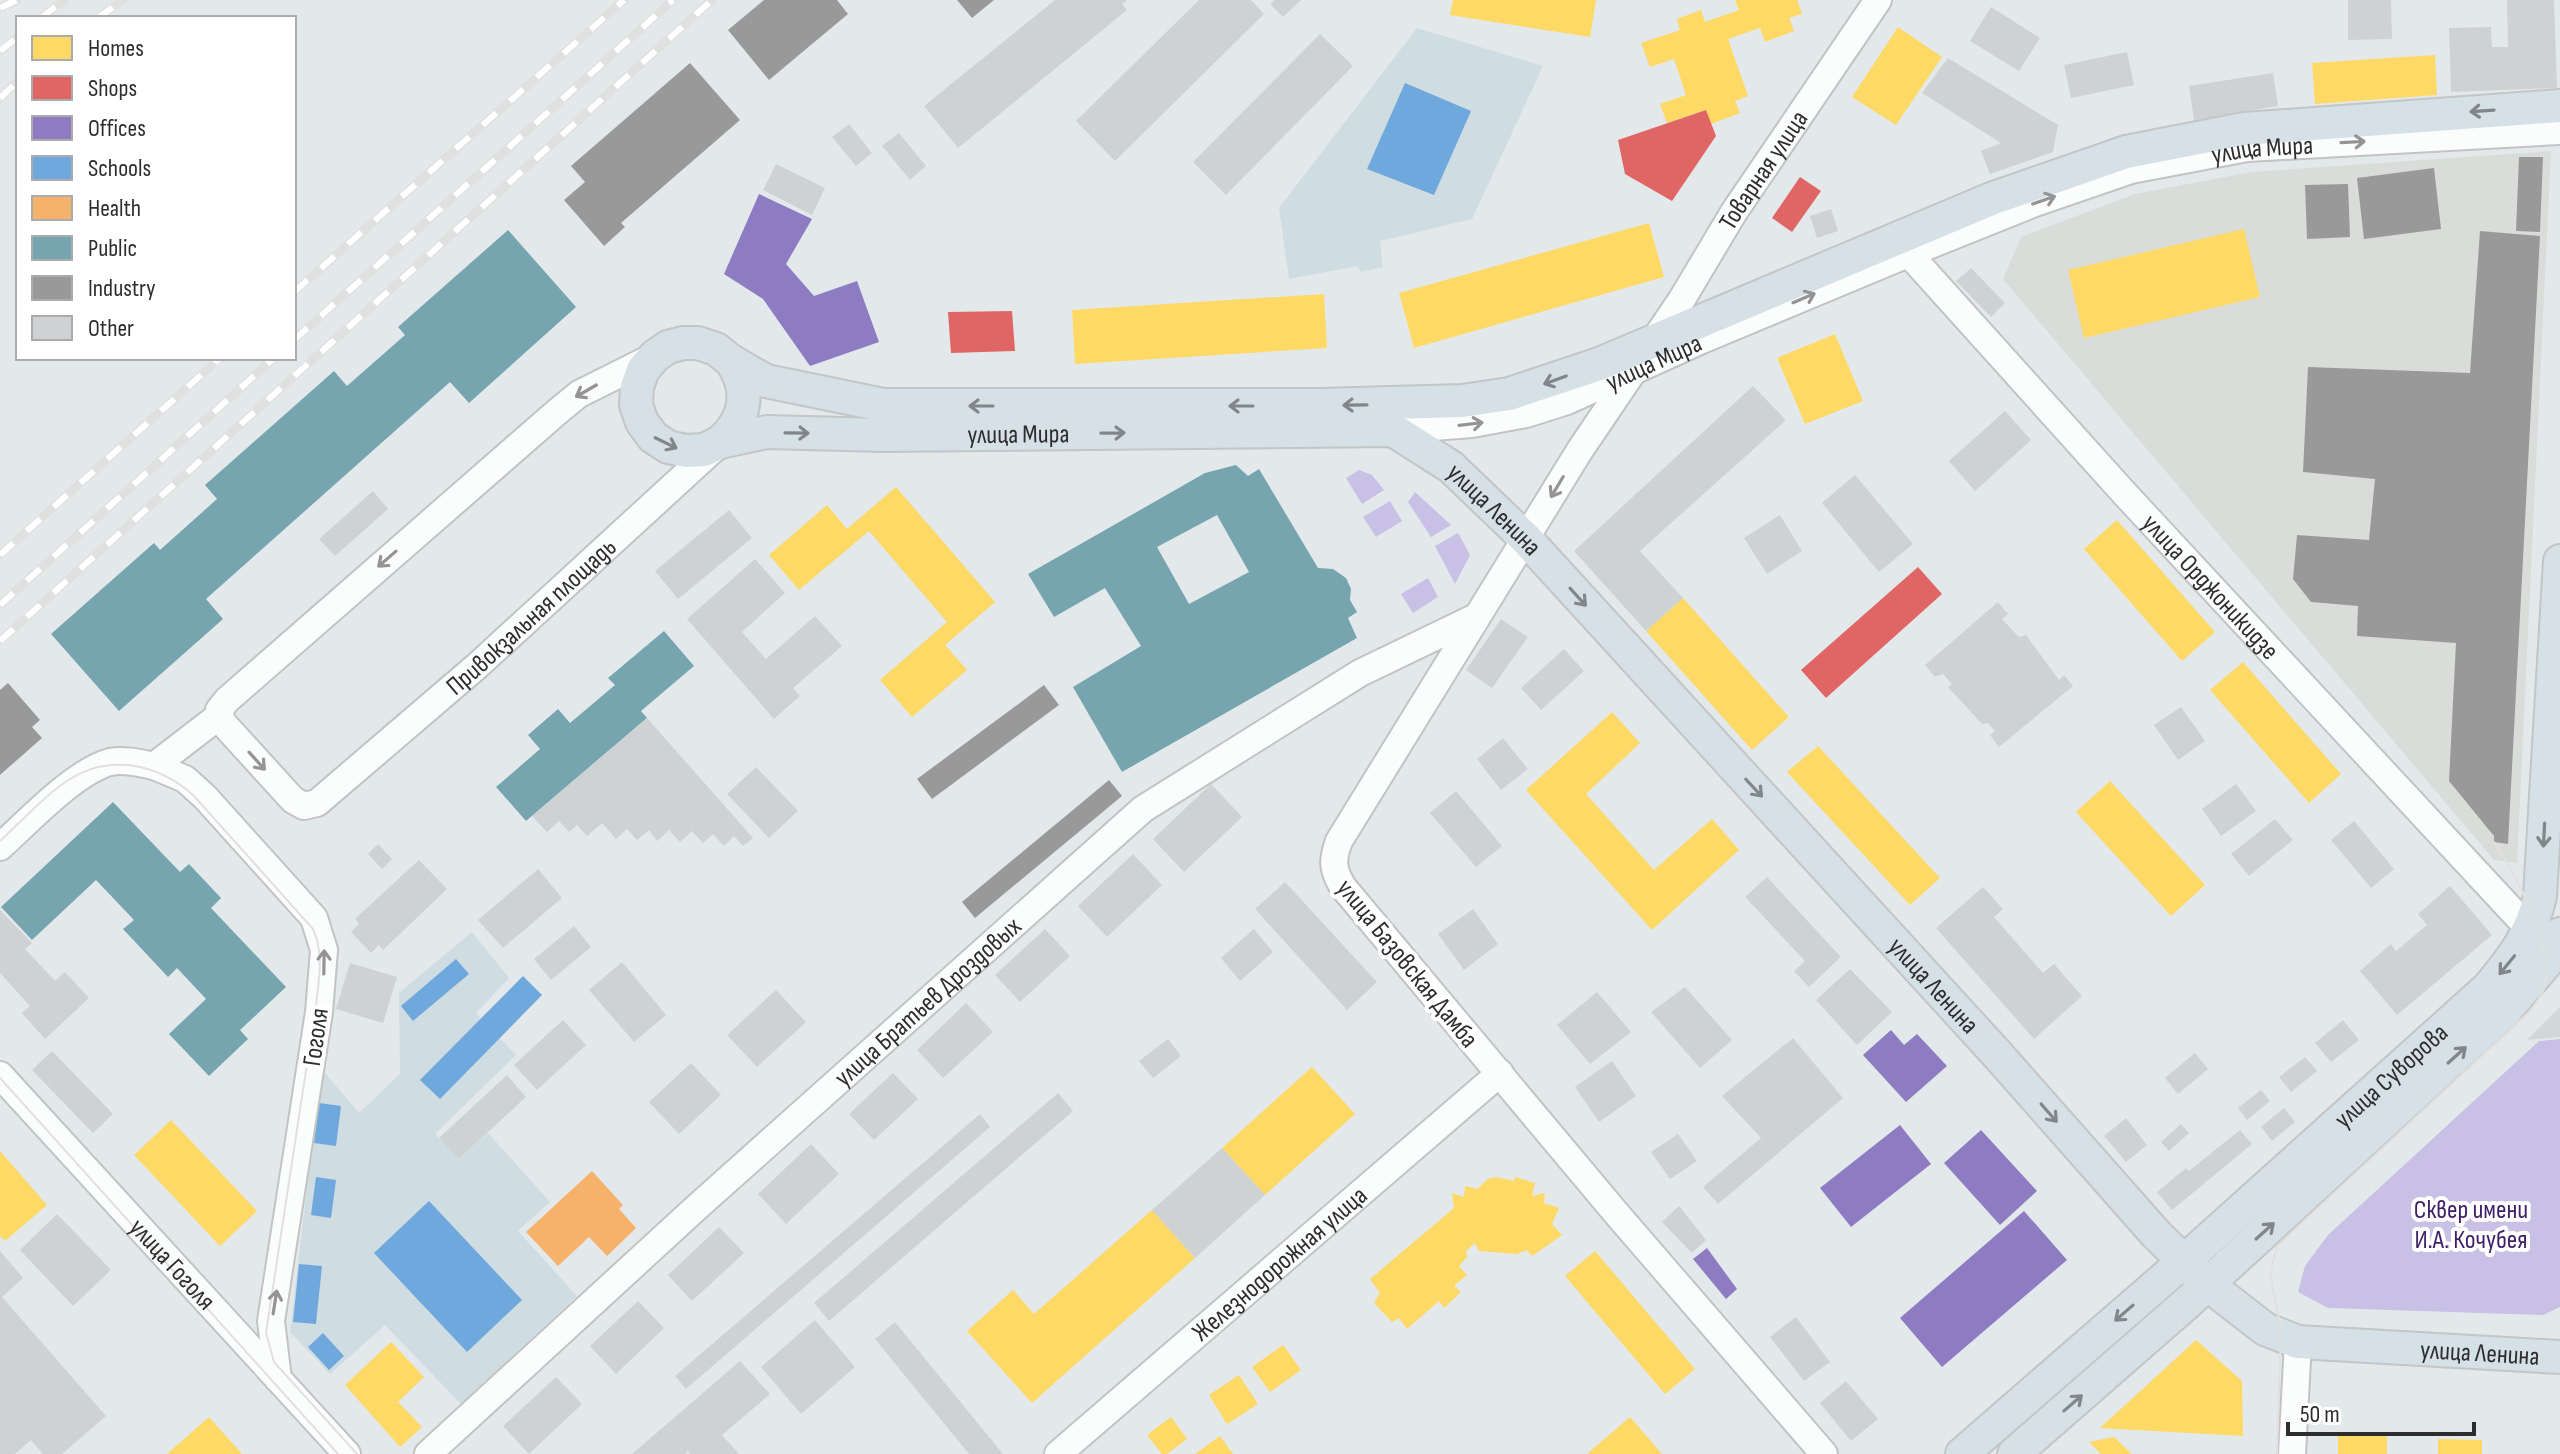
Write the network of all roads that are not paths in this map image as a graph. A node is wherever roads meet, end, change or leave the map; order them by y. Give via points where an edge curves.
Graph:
1 (1878, 0) edge
2 (2560, 106) edge
3 (2560, 131) edge
4 (1902, 246) junction
5 (1653, 341) junction
6 (655, 356) junction
7 (731, 361) junction
8 (1630, 374) junction
9 (1393, 430) junction
10 (720, 442) junction
11 (1526, 539) junction
12 (2560, 561) edge
13 (1476, 617) junction
14 (219, 716) junction
15 (154, 766) junction
16 (0, 847) edge
17 (2545, 932) edge
18 (1500, 1073) junction
19 (0, 1075) edge
20 (2183, 1262) junction
21 (2207, 1284) junction
22 (2298, 1342) junction
23 (2560, 1357) edge
24 (278, 1379) junction
25 (1074, 1449) edge
26 (347, 1454) edge
27 (428, 1454) edge
28 (1824, 1454) edge
29 (1962, 1454) edge
30 (2014, 1454) edge
31 (2292, 1454) edge

1 - 5 street, Товарная улица
2 -> 4 main road, улица Мира via 2244,129 2141,149 1991,199
4 -> 3 street, улица Мира via 2131,170 2247,148
4 - 5 main road, улица Мира
8 -> 4 street, улица Мира
4 - 17 street, улица Орджоникидзе via 2136,506
5 -> 7 main road, улица Мира via 1509,394 1377,404 883,405 766,381
5 - 8 street, улица Базовская Дамба
6 - 7 main road via 668,347 698,343
6 -> 10 main road via 643,370 636,405 653,437 686,451
6 -> 14 street via 579,394 557,412 221,705
7 - 10 main road via 740,374 745,404 732,432
9 -> 8 street, улица Мира via 1526,414
8 -> 11 street, улица Базовская Дамба
10 -> 9 main road, улица Мира via 767,432
9 - 11 main road, улица Ленина via 1451,467
14 -> 10 street, Привокзальная площадь via 293,800 304,806 317,803 477,666
11 - 13 street, улица Базовская Дамба
11 -> 20 main road, улица Ленина
12 -> 17 main road, улица Суворова via 2540,896
13 - 18 street, улица Базовская Дамба via 1339,841 1333,870
13 - 27 street, улица Братьев Дроздовых via 1360,673 1143,809
14 - 15 street
15 - 16 street via 108,763 69,784
24 -> 15 street, Гоголя via 271,1321 324,950 314,918 205,797 176,773
17 -> 20 main road, улица Суворова
21 -> 17 main road, улица Суворова via 2504,1012 2546,963
18 - 25 street, Железнодорожная улица
18 - 28 street, улица Базовская Дамба
19 - 24 street, улица Гоголя
20 - 21 main road, улица Ленина
20 -> 29 main road, улица Суворова
21 - 22 main road, улица Ленина via 2265,1329
30 -> 21 main road, улица Суворова
22 - 23 main road, улица Ленина
22 - 31 street
24 - 26 street, улица Гоголя

